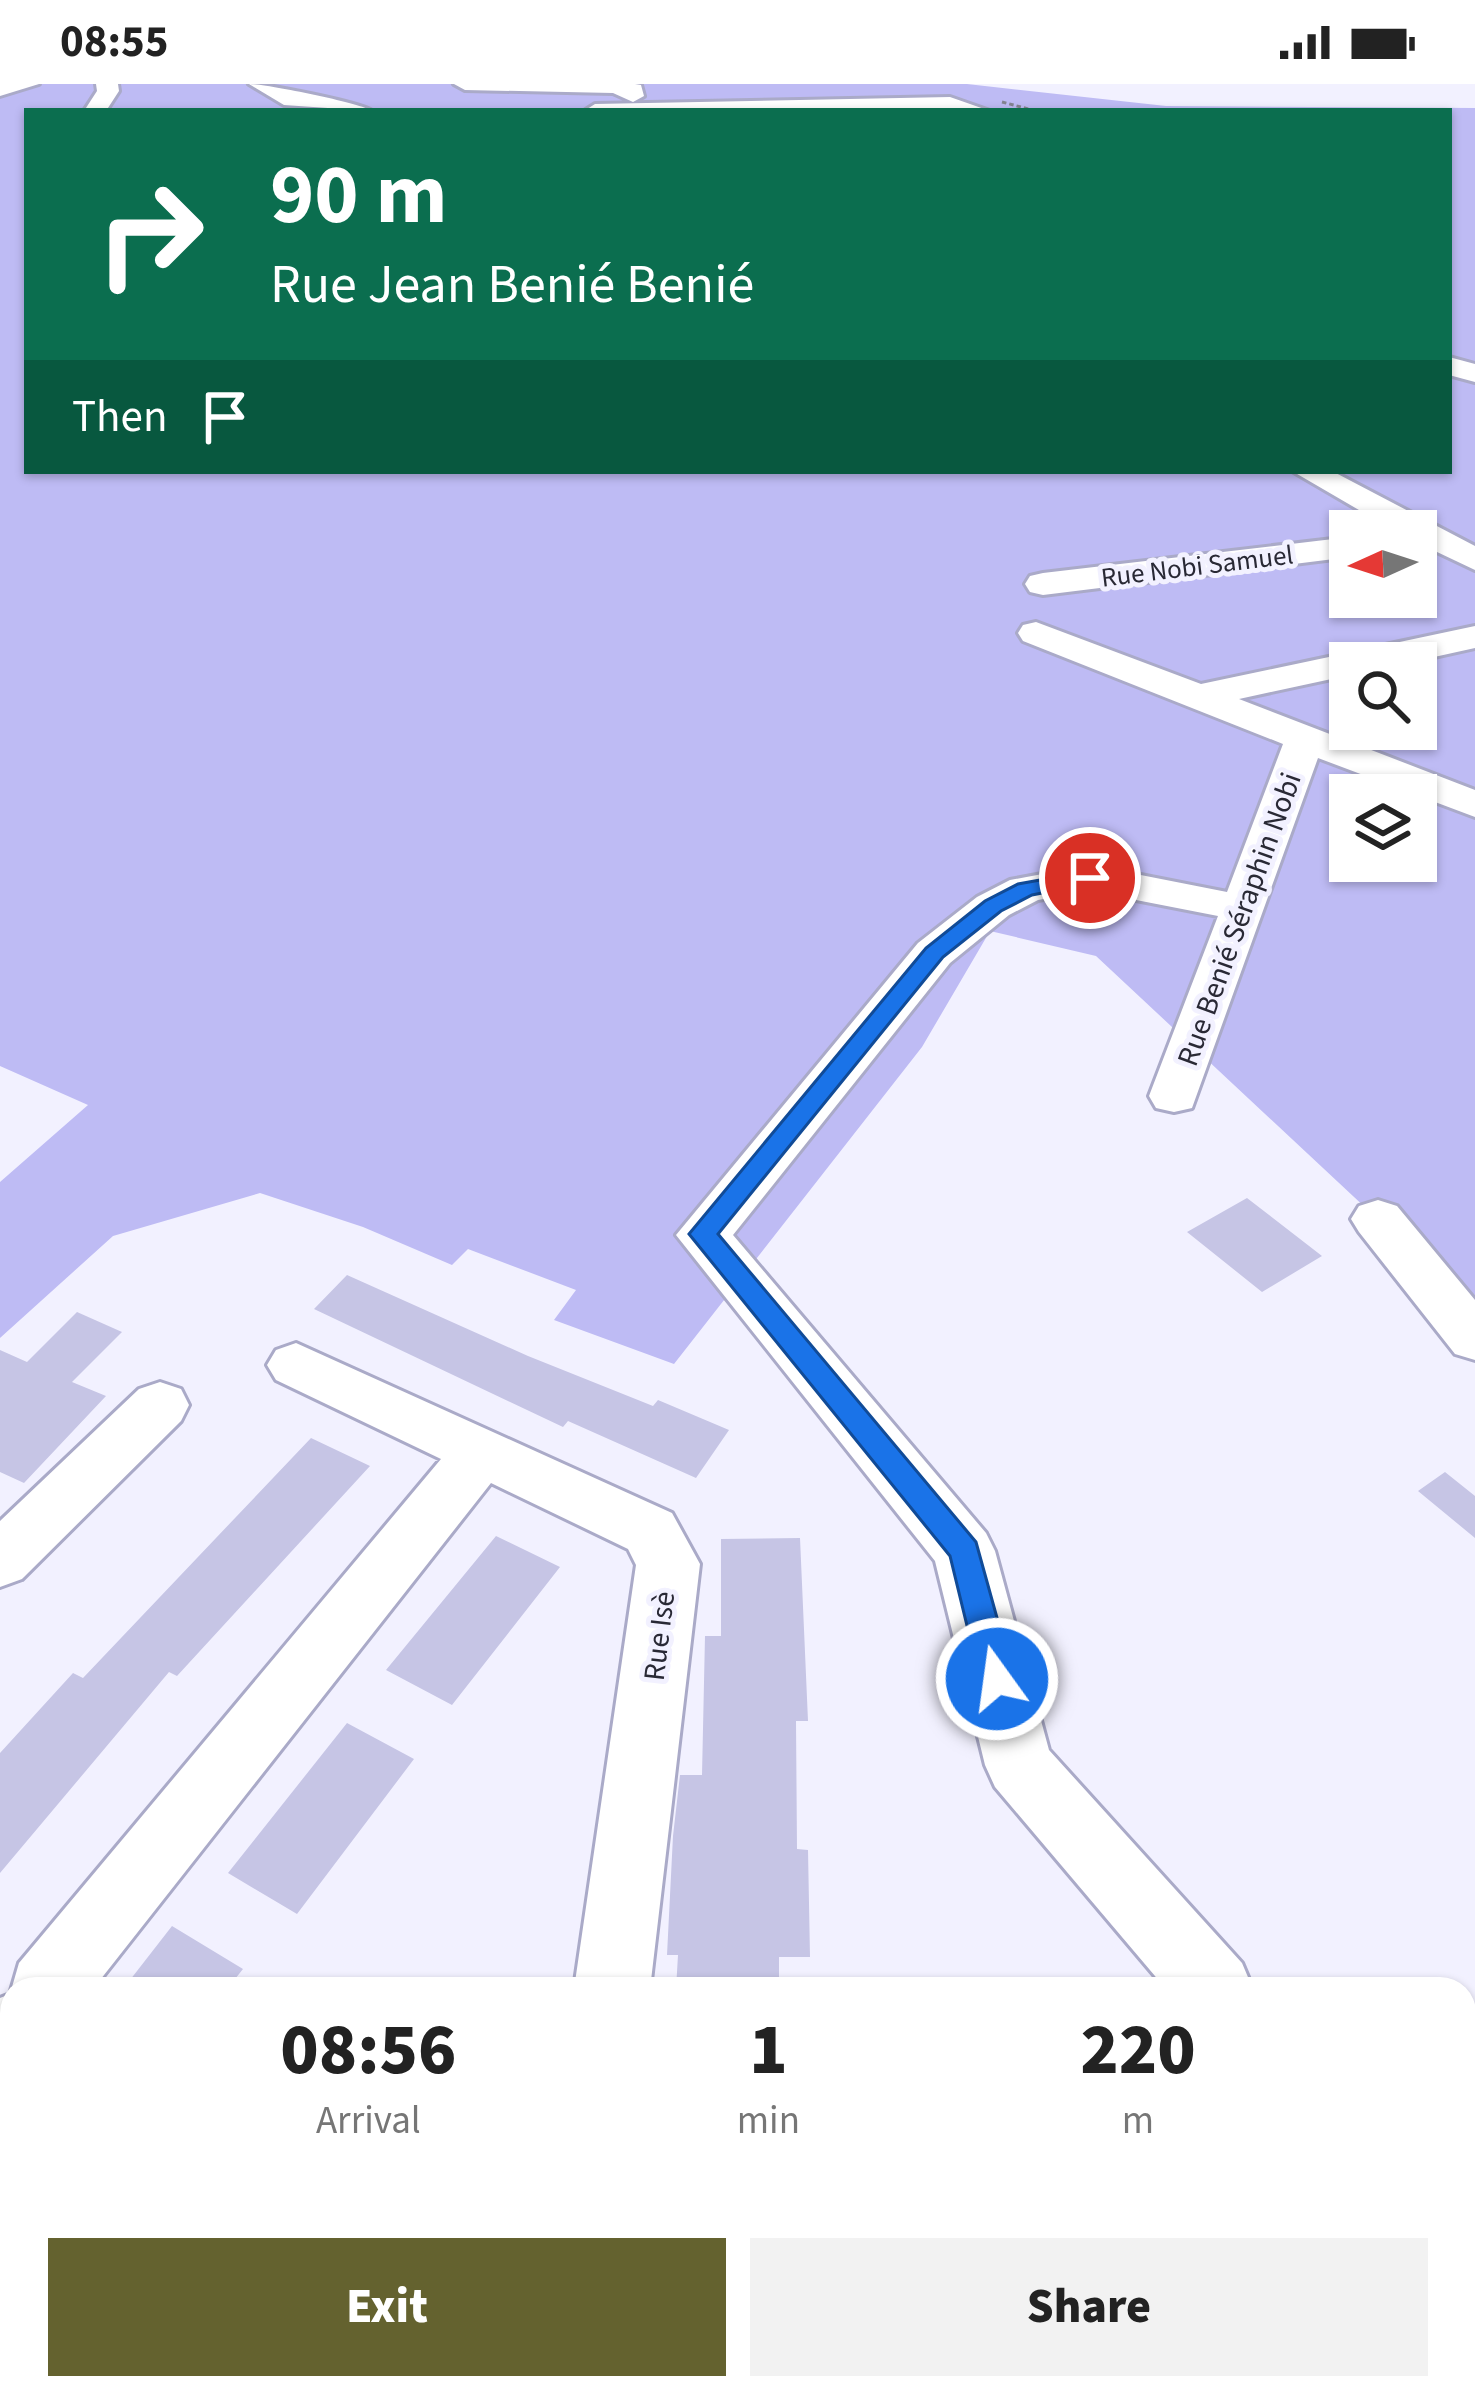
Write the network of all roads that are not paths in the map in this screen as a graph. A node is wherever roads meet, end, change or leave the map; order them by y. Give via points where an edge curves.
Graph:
1 (28, 84) edge
2 (260, 84) edge
3 (465, 84) edge
4 (791, 84) edge
5 (0, 90) edge
6 (342, 108) edge
7 (634, 108) edge
8 (769, 108) edge
9 (967, 108) edge
10 (1313, 474) edge
11 (1375, 510) edge
12 (1437, 544) edge
13 (1329, 550) edge
14 (1475, 560) edge
15 (1043, 584) dead end
16 (1036, 633) dead end
17 (1475, 637) edge
18 (1437, 645) edge
19 (1329, 669) edge
20 (1194, 698) junction
21 (1304, 742) junction
22 (1475, 806) edge
23 (1243, 908) junction
24 (1174, 1096) dead end
25 (1378, 1219) dead end
26 (1475, 1339) edge
27 (296, 1365) dead end
28 (160, 1405) dead end
29 (481, 1453) junction
30 (0, 1562) edge
31 (56, 1977) edge
32 (614, 1977) edge
33 (1204, 1977) edge

1 - 5 street
2 - 6 street via 284,99
3 - 7 street via 613,87 633,90
4 - 8 street
8 - 9 street
10 - 11 street
12 - 14 street
13 - 15 street, Rue Nobi Samuel
16 - 20 street
17 - 18 street
19 - 20 street
20 - 21 street
21 - 22 street
21 - 23 street, Rue Benié Séraphin Nobi
23 - 24 street, Rue Benié Séraphin Nobi
23 - 33 street via 1090,878 1026,889 993,906 934,952 703,1234 964,1551 1019,1765
25 - 26 street
27 - 29 street, Rue Isè
28 - 30 street
29 - 31 street
29 - 32 street, Rue Isè via 650,1531 668,1564

